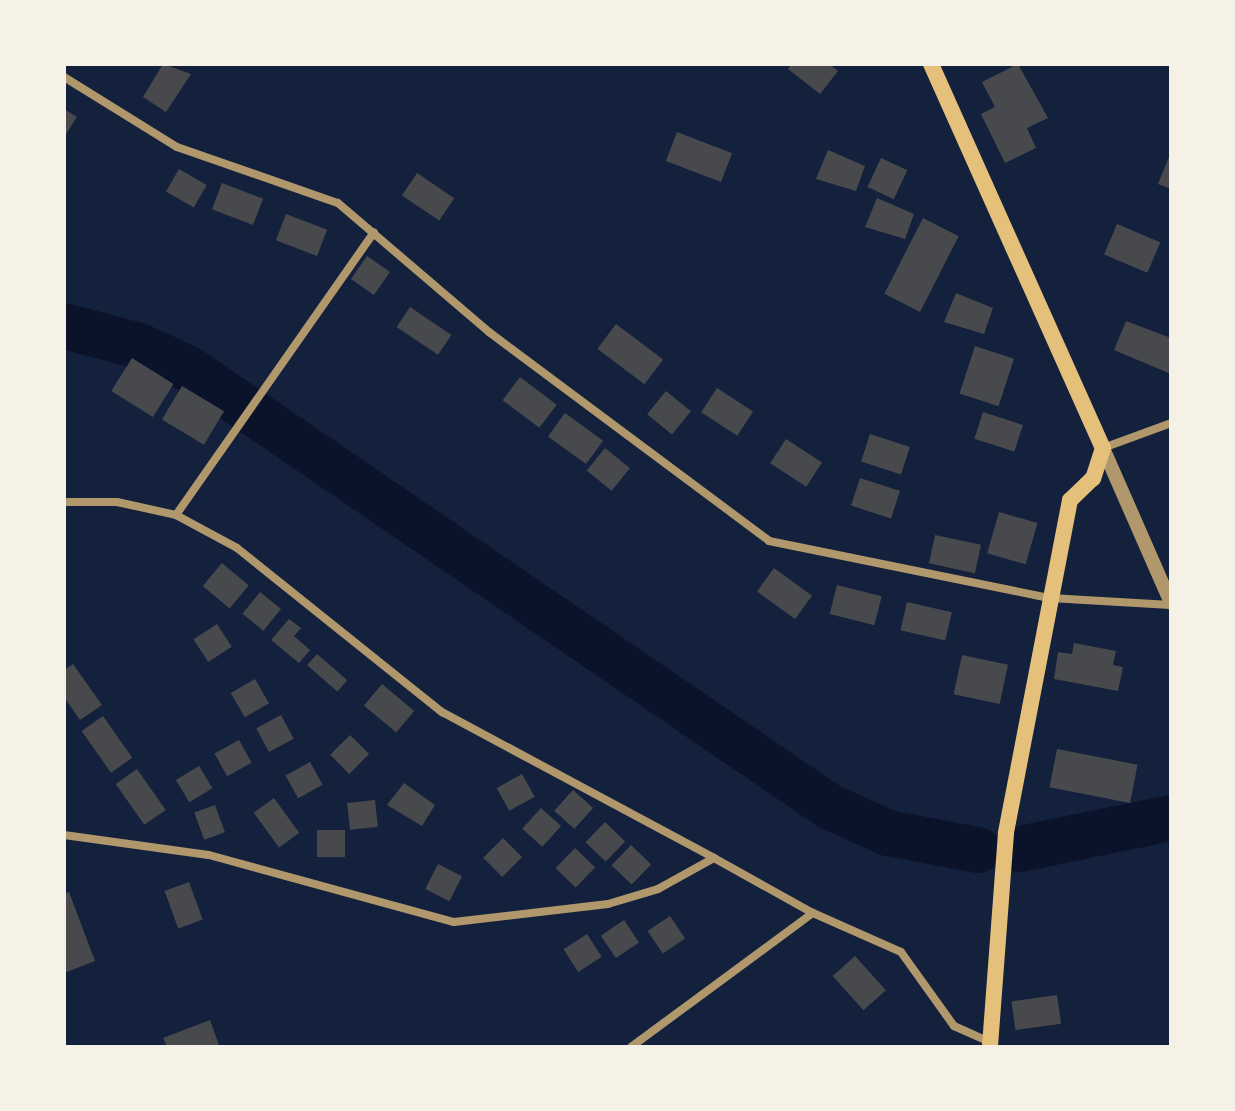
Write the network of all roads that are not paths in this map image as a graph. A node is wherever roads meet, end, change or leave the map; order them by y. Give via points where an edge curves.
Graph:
1 (931, 64) edge
2 (64, 77) edge
3 (374, 232) junction
4 (1171, 423) edge
5 (1103, 448) junction
6 (64, 502) edge
7 (176, 515) junction
8 (1050, 598) junction
9 (1171, 604) edge
10 (64, 835) edge
11 (714, 858) junction
12 (813, 913) junction
13 (989, 1044) edge
14 (631, 1047) edge

1 - 5 main road
2 - 3 street via 177,147 304,187
3 - 7 street
3 - 8 street via 489,332 769,541
4 - 5 street
5 - 8 main road via 1093,478 1070,500
5 - 9 street
6 - 7 street via 117,502
7 - 11 street via 237,548 442,712
8 - 9 street
8 - 13 main road via 1006,833
10 - 11 street via 209,855 454,922 608,904 658,889
11 - 12 street
12 - 13 street via 901,952 954,1026
12 - 14 street

